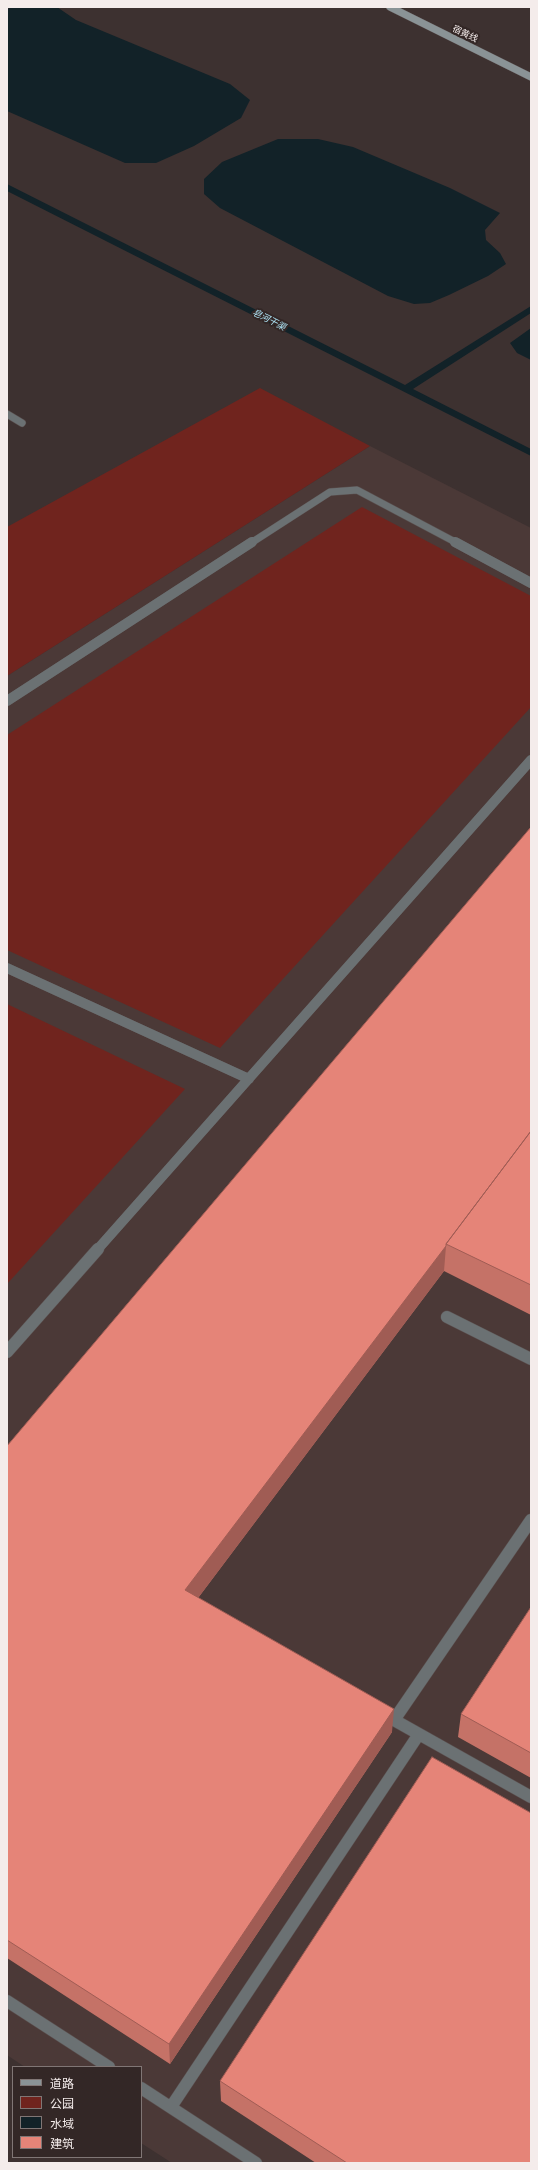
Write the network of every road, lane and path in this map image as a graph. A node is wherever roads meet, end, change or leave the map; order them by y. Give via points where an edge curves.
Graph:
1 (390, 7) edge
2 (531, 77) edge
3 (7, 414) edge
4 (22, 422) dead end
5 (531, 583) edge
6 (7, 701) edge
7 (531, 760) edge
8 (7, 968) edge
9 (249, 1079) junction
10 (447, 1316) dead end
11 (7, 1352) edge
12 (531, 1359) edge
13 (531, 1520) edge
14 (419, 1734) junction
15 (531, 1797) edge
16 (7, 2000) edge
17 (107, 2066) edge
18 (142, 2089) edge
19 (171, 2107) junction
20 (256, 2163) edge

1 - 2 main road, 宿黄线
3 - 4 lane
5 - 6 lane via 357,490 330,492
7 - 9 lane
8 - 9 lane
9 - 11 lane
10 - 12 lane
13 - 14 lane via 394,1720
14 - 15 lane
14 - 19 lane
16 - 17 lane
18 - 19 lane
19 - 20 lane

